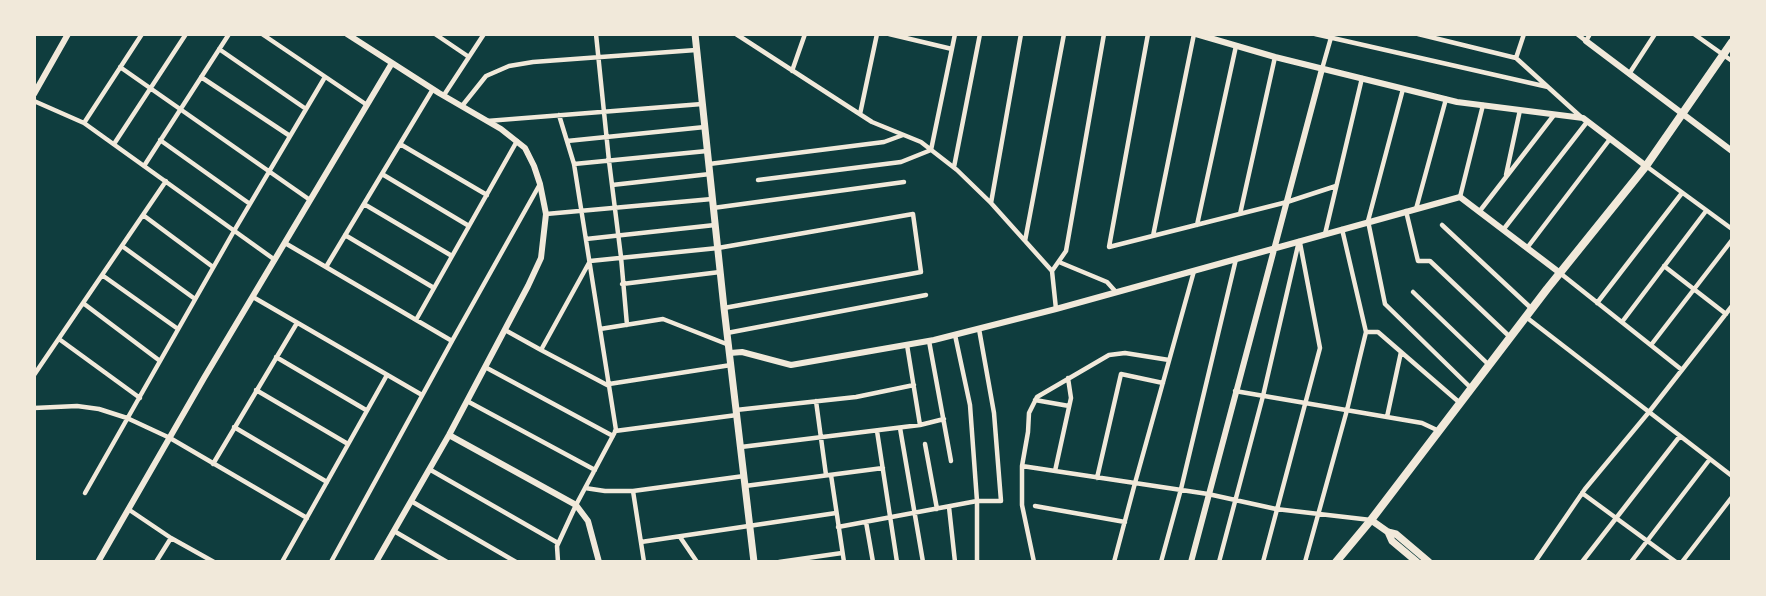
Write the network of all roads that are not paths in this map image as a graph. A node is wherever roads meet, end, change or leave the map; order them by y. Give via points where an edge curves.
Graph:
1 (68, 34) edge
2 (142, 34) edge
3 (186, 34) edge
4 (229, 34) edge
5 (262, 34) edge
6 (347, 34) edge
7 (435, 34) edge
8 (484, 34) edge
9 (596, 34) edge
10 (695, 34) edge
11 (736, 34) edge
12 (805, 34) edge
13 (877, 34) edge
14 (889, 34) edge
15 (955, 34) edge
16 (980, 34) edge
17 (1021, 34) edge
18 (1064, 34) edge
19 (1104, 34) edge
20 (1148, 34) edge
21 (1195, 34) edge
22 (1315, 34) edge
23 (1524, 34) edge
24 (1577, 34) edge
25 (1655, 34) edge
26 (1694, 34) edge
27 (1422, 35) edge
28 (441, 36) edge
29 (744, 37) edge
30 (1331, 37) edge
31 (1588, 38) edge
32 (1731, 42) edge
33 (1236, 46) junction
34 (219, 49) junction
35 (952, 49) junction
36 (696, 50) junction
37 (1723, 56) junction
38 (469, 57) junction
39 (598, 57) junction
40 (1275, 57) junction
41 (1516, 58) junction
42 (1731, 61) edge
43 (392, 63) junction
44 (120, 67) junction
45 (1323, 69) junction
46 (792, 70) junction
47 (1629, 74) junction
48 (201, 77) junction
49 (325, 77) junction
50 (1362, 78) junction
51 (1548, 87) junction
52 (36, 89) edge
53 (150, 89) junction
54 (433, 89) junction
55 (1403, 89) junction
56 (444, 95) junction
57 (1446, 99) junction
58 (34, 101) edge
59 (702, 104) junction
60 (367, 105) junction
61 (1483, 105) junction
62 (462, 106) junction
63 (306, 109) junction
64 (180, 110) junction
65 (1520, 110) junction
66 (604, 112) junction
67 (860, 114) junction
68 (559, 115) junction
69 (1554, 115) junction
70 (1682, 115) junction
71 (1585, 120) junction
72 (487, 121) junction
73 (84, 123) junction
74 (705, 127) junction
75 (903, 135) junction
76 (290, 136) junction
77 (607, 138) junction
78 (1610, 139) junction
79 (160, 140) junction
80 (517, 141) junction
81 (567, 141) junction
82 (114, 144) junction
83 (400, 144) junction
84 (931, 150) junction
85 (707, 151) junction
86 (1731, 151) edge
87 (609, 161) junction
88 (574, 164) junction
89 (709, 164) junction
90 (144, 166) junction
91 (1646, 166) junction
92 (954, 167) junction
93 (270, 171) junction
94 (382, 174) junction
95 (710, 174) junction
96 (1505, 178) junction
97 (758, 180) dead end
98 (166, 181) junction
99 (904, 182) dead end
100 (540, 184) junction
101 (612, 185) junction
102 (1336, 186) junction
103 (1682, 193) junction
104 (487, 195) junction
105 (1460, 197) junction
106 (712, 199) junction
107 (310, 200) junction
108 (1287, 202) junction
109 (991, 203) junction
110 (250, 204) junction
111 (364, 204) junction
112 (614, 208) junction
113 (713, 208) junction
114 (1416, 208) junction
115 (582, 211) junction
116 (1406, 211) junction
117 (1706, 211) junction
118 (1479, 212) junction
119 (546, 214) junction
120 (1240, 214) junction
121 (143, 215) junction
122 (1368, 221) junction
123 (715, 225) junction
124 (1197, 225) junction
125 (1442, 225) dead end
126 (469, 226) junction
127 (1342, 229) junction
128 (1731, 229) edge
129 (1503, 230) junction
130 (234, 231) junction
131 (1325, 234) junction
132 (619, 235) junction
133 (345, 236) junction
134 (1153, 236) junction
135 (586, 239) junction
136 (1731, 240) edge
137 (1025, 241) junction
138 (1299, 241) junction
139 (285, 243) junction
140 (122, 246) junction
141 (718, 248) junction
142 (1275, 248) junction
143 (1527, 248) junction
144 (452, 256) junction
145 (621, 257) junction
146 (1236, 259) junction
147 (274, 260) junction
148 (590, 261) junction
149 (1059, 262) junction
150 (1664, 266) junction
151 (213, 267) junction
152 (326, 267) junction
153 (1052, 271) junction
154 (1194, 271) junction
155 (720, 272) junction
156 (1560, 273) junction
157 (102, 275) junction
158 (622, 284) junction
159 (434, 288) junction
160 (1694, 289) junction
161 (1117, 292) junction
162 (1413, 292) dead end
163 (926, 295) dead end
164 (253, 297) junction
165 (195, 299) junction
166 (83, 303) junction
167 (1597, 303) junction
168 (1731, 306) edge
169 (724, 308) junction
170 (1056, 309) junction
171 (1532, 309) junction
172 (1726, 314) junction
173 (1526, 317) junction
174 (416, 320) junction
175 (1622, 322) junction
176 (297, 323) junction
177 (627, 325) junction
178 (979, 328) junction
179 (178, 329) junction
180 (600, 329) junction
181 (505, 330) junction
182 (1366, 332) junction
183 (727, 333) junction
184 (955, 335) junction
185 (1510, 338) junction
186 (59, 339) junction
187 (452, 341) junction
188 (929, 341) junction
189 (907, 345) junction
190 (1651, 345) junction
191 (729, 349) junction
192 (541, 350) junction
193 (1401, 352) junction
194 (276, 357) junction
195 (1169, 360) junction
196 (160, 361) junction
197 (731, 365) junction
198 (1489, 365) junction
199 (485, 367) junction
200 (1682, 370) junction
201 (34, 375) edge
202 (387, 375) junction
203 (1068, 378) junction
204 (1163, 383) junction
205 (609, 385) junction
206 (914, 385) junction
207 (1471, 388) junction
208 (256, 390) junction
209 (1235, 391) junction
210 (422, 395) junction
211 (1263, 396) junction
212 (140, 398) junction
213 (1035, 400) junction
214 (467, 401) junction
215 (816, 401) junction
216 (1306, 403) junction
217 (1460, 403) junction
218 (1069, 406) junction
219 (34, 408) edge
220 (366, 410) junction
221 (1347, 410) junction
222 (737, 412) junction
223 (1649, 412) junction
224 (1387, 417) junction
225 (127, 418) junction
226 (944, 419) junction
227 (920, 425) junction
228 (234, 427) junction
229 (900, 428) junction
230 (1439, 430) junction
231 (877, 431) junction
232 (614, 433) junction
233 (449, 435) junction
234 (1680, 435) junction
235 (170, 438) junction
236 (820, 438) junction
237 (348, 444) junction
238 (925, 444) dead end
239 (741, 447) junction
240 (1710, 459) junction
241 (951, 461) dead end
242 (213, 464) junction
243 (1022, 466) junction
244 (883, 468) junction
245 (429, 470) junction
246 (595, 470) junction
247 (1055, 471) junction
248 (829, 475) junction
249 (744, 476) junction
250 (1731, 476) edge
251 (1097, 478) junction
252 (327, 482) junction
253 (1135, 483) junction
254 (745, 486) junction
255 (585, 488) junction
256 (1180, 489) junction
257 (633, 490) junction
258 (85, 493) dead end
259 (1582, 493) junction
260 (1208, 494) junction
261 (1731, 497) edge
262 (1236, 499) junction
263 (411, 501) junction
264 (977, 501) junction
265 (576, 505) junction
266 (1035, 506) dead end
267 (949, 507) junction
268 (128, 509) junction
269 (937, 509) junction
270 (1276, 509) junction
271 (836, 513) junction
272 (915, 513) junction
273 (1318, 514) junction
274 (307, 518) junction
275 (890, 518) junction
276 (1616, 518) junction
277 (1371, 520) junction
278 (866, 522) junction
279 (1125, 522) junction
280 (750, 526) junction
281 (838, 527) junction
282 (394, 531) junction
283 (1388, 532) junction
284 (680, 537) junction
285 (171, 538) junction
286 (1647, 541) junction
287 (641, 542) junction
288 (558, 543) junction
289 (842, 553) junction
290 (98, 561) edge
291 (156, 561) edge
292 (214, 561) edge
293 (282, 561) edge
294 (330, 561) edge
295 (376, 561) edge
296 (447, 561) edge
297 (516, 561) edge
298 (558, 561) edge
299 (599, 561) edge
300 (644, 561) edge
301 (697, 561) edge
302 (754, 561) edge
303 (779, 561) edge
304 (844, 561) edge
305 (873, 561) edge
306 (897, 561) edge
307 (923, 561) edge
308 (955, 561) edge
309 (977, 561) edge
310 (1034, 561) edge
311 (1114, 561) edge
312 (1161, 561) edge
313 (1191, 561) edge
314 (1219, 561) edge
315 (1263, 561) edge
316 (1305, 561) edge
317 (1336, 561) edge
318 (1417, 561) edge
319 (1429, 561) edge
320 (1535, 561) edge
321 (1581, 561) edge
322 (1631, 561) edge
323 (1676, 561) edge
324 (1683, 561) edge

1 - 52 street
2 - 44 street
3 - 53 street
4 - 34 street
5 - 49 street
6 - 43 street
7 - 28 street
8 - 38 street
9 - 39 street
10 - 36 main road
11 - 29 street
12 - 46 street
13 - 67 street
14 - 35 street
15 - 35 street
16 - 92 street
17 - 109 street
18 - 137 street
19 - 149 street via 1066,251
20 - 134 street via 1109,246
21 - 33 street
21 - 134 street
22 - 30 street
23 - 41 street
24 - 31 street
25 - 47 street
26 - 37 street
27 - 41 street
28 - 38 street
29 - 46 street
30 - 45 street
30 - 51 street
31 - 47 street
32 - 37 main road
33 - 40 street
33 - 124 street
34 - 48 street
34 - 63 street
35 - 84 street
36 - 39 street
36 - 59 main road
37 - 42 street
37 - 70 main road
38 - 56 street
39 - 62 street via 509,66 486,76
39 - 66 street
40 - 45 street
40 - 120 street
41 - 51 street
43 - 54 street
43 - 60 street
44 - 53 street
44 - 73 street
45 - 50 street
45 - 108 street
46 - 67 street
47 - 70 street
48 - 64 street
48 - 76 street
49 - 60 street
49 - 63 street
50 - 55 street
50 - 102 street
51 - 71 street
53 - 64 street
53 - 82 street
54 - 56 street
54 - 83 street
55 - 57 street
55 - 122 street
56 - 62 street
57 - 61 street
57 - 114 street
58 - 73 street
59 - 66 street
59 - 74 main road
60 - 107 street
61 - 65 street
61 - 105 street
62 - 72 street
63 - 76 street
64 - 79 street
64 - 93 street
65 - 69 street
65 - 96 street
66 - 68 street
66 - 77 street
67 - 75 street
68 - 72 street
68 - 81 street
69 - 71 street
69 - 96 street
70 - 86 street
70 - 91 main road
71 - 78 street
71 - 129 street
72 - 80 street
73 - 82 street
74 - 77 street
74 - 85 main road
75 - 84 street
75 - 89 street via 884,142
76 - 93 street
77 - 81 street
77 - 87 street
78 - 91 street
78 - 143 street
79 - 90 street
79 - 110 street
80 - 100 street via 525,148
80 - 104 street
81 - 88 street
82 - 90 street
83 - 94 street
83 - 104 street
84 - 92 street
84 - 97 street via 901,162
85 - 87 street
85 - 89 main road
87 - 88 street
87 - 101 street
88 - 115 street
89 - 95 main road
90 - 98 street
91 - 103 street
91 - 156 main road
92 - 109 street
93 - 107 street
93 - 110 street
94 - 111 street
94 - 126 street
95 - 101 street
95 - 106 main road
96 - 118 street
98 - 121 street
98 - 130 street
99 - 113 street
100 - 119 street
100 - 187 street
101 - 112 street
102 - 108 street
102 - 131 street
103 - 117 street
103 - 167 street
104 - 126 street
105 - 114 street
105 - 118 street
106 - 112 street
106 - 113 main road
107 - 139 street
108 - 120 street
108 - 142 street
109 - 137 street
110 - 130 street
111 - 133 street
111 - 144 street
112 - 115 street
112 - 132 street
113 - 123 main road
114 - 116 street
115 - 119 street
115 - 135 street
116 - 122 street
116 - 185 street via 1418,261 1430,261
117 - 128 street
117 - 150 street
118 - 129 street
119 - 181 street via 541,258
120 - 124 street
121 - 140 street
121 - 151 street
122 - 127 street
122 - 207 street via 1385,304
123 - 132 street
123 - 141 main road
124 - 134 street
125 - 171 street
126 - 144 street
127 - 131 street
127 - 182 street
129 - 143 street
130 - 147 street
130 - 151 street
131 - 138 street
132 - 135 street
132 - 145 street
133 - 152 street
133 - 159 street
135 - 148 street
136 - 160 street
137 - 153 street
138 - 142 street
138 - 211 street
138 - 216 street via 1320,348
139 - 147 street
139 - 152 street
140 - 157 street
140 - 165 street
141 - 145 street
141 - 155 main road
141 - 169 street via 913,214 921,272
142 - 146 street
142 - 209 street
143 - 156 street
144 - 159 street
145 - 148 street
145 - 158 street
146 - 154 street
146 - 256 street
147 - 164 street
148 - 180 street
148 - 192 street
149 - 153 street
149 - 161 street via 1107,282
150 - 160 street
150 - 175 street
151 - 165 street
152 - 174 street
153 - 170 street
154 - 161 street
154 - 195 street
155 - 158 street
155 - 169 main road
156 - 167 street
156 - 171 main road
157 - 166 street
157 - 179 street
158 - 177 street
159 - 174 street
160 - 172 street
160 - 190 street
161 - 170 street
162 - 198 street
163 - 183 street
164 - 176 street
164 - 235 street
165 - 179 street
166 - 186 street
166 - 196 street
167 - 175 street
168 - 172 street
169 - 183 main road
170 - 178 street
171 - 173 main road
172 - 200 street
173 - 185 main road
173 - 223 street
174 - 187 street
175 - 190 street
176 - 194 street
176 - 202 street
177 - 180 street
177 - 191 street via 663,319
178 - 184 street
178 - 264 street via 994,413 1001,501
179 - 196 street
180 - 205 street
181 - 192 street
181 - 199 street
182 - 193 street via 1378,332
182 - 221 street
183 - 191 main road
184 - 188 street
184 - 264 street via 970,405
185 - 198 main road
186 - 201 street
186 - 212 street
187 - 210 street
188 - 189 street
188 - 226 street
189 - 191 street via 791,366
189 - 206 street
190 - 200 street
191 - 197 main road
192 - 205 street
193 - 217 street
193 - 224 street
194 - 208 street
194 - 220 street
195 - 203 street via 1125,353 1109,355
195 - 204 street
196 - 212 street
197 - 205 street
197 - 222 main road
198 - 207 main road
199 - 214 street
199 - 232 street
200 - 223 street
202 - 210 street
202 - 220 street
203 - 213 street
203 - 218 street
204 - 251 street via 1121,374
204 - 253 street
205 - 232 street
206 - 215 street
206 - 227 street
207 - 217 main road
208 - 228 street
208 - 237 street
209 - 211 street
209 - 260 street
210 - 294 street
211 - 216 street
211 - 262 street
212 - 225 street
213 - 218 street
213 - 243 street via 1029,413
214 - 233 street
214 - 246 street
215 - 222 street
215 - 236 street
216 - 221 street
216 - 270 street
217 - 230 main road
218 - 247 street
219 - 225 street via 77,406
220 - 237 street
221 - 224 street
221 - 273 street
222 - 232 street
222 - 239 main road
223 - 234 street
223 - 259 street
224 - 230 street
225 - 235 street
225 - 258 street
226 - 227 street
226 - 241 street
227 - 229 street
228 - 242 street
228 - 252 street
229 - 231 street
229 - 272 street
230 - 277 main road
231 - 236 street
231 - 244 street
232 - 246 street
233 - 245 street
233 - 265 street
234 - 240 street
234 - 276 street
235 - 242 street
235 - 268 street
236 - 239 street
236 - 248 street
237 - 252 street
238 - 269 street
239 - 249 main road
240 - 250 street
240 - 286 street
242 - 274 street
243 - 247 street
243 - 310 street via 1022,505
244 - 248 street
244 - 275 street
245 - 263 street
245 - 288 street
246 - 255 street
247 - 251 street
248 - 254 street
248 - 271 street
249 - 254 main road
249 - 257 street
251 - 253 street
252 - 274 street
253 - 256 street
253 - 279 street
254 - 280 main road
255 - 257 street
255 - 265 street
256 - 260 street
256 - 312 street
257 - 287 street
259 - 276 street
259 - 320 street
260 - 262 street
260 - 313 street
261 - 324 street
262 - 270 street
262 - 314 street
263 - 282 street
263 - 297 street
264 - 267 street
264 - 309 street
265 - 288 street
265 - 299 street via 588,521
266 - 279 street
267 - 269 street
267 - 308 street
268 - 285 street
268 - 290 street
269 - 272 street
270 - 273 street
270 - 315 street
271 - 280 street
271 - 281 street
272 - 275 street
272 - 307 street
273 - 277 street
273 - 316 street
274 - 293 street
275 - 278 street
275 - 306 street
276 - 286 street
276 - 321 street
277 - 283 main road
277 - 317 main road
278 - 281 street
278 - 305 street
279 - 311 street
280 - 284 street
280 - 302 main road
281 - 289 street
282 - 295 street
282 - 296 street
283 - 318 main road via 1392,541
283 - 319 main road
284 - 287 street
284 - 301 street
285 - 291 street
285 - 292 street
286 - 322 street
286 - 323 street
287 - 300 street
288 - 298 street
289 - 303 street
289 - 304 street

